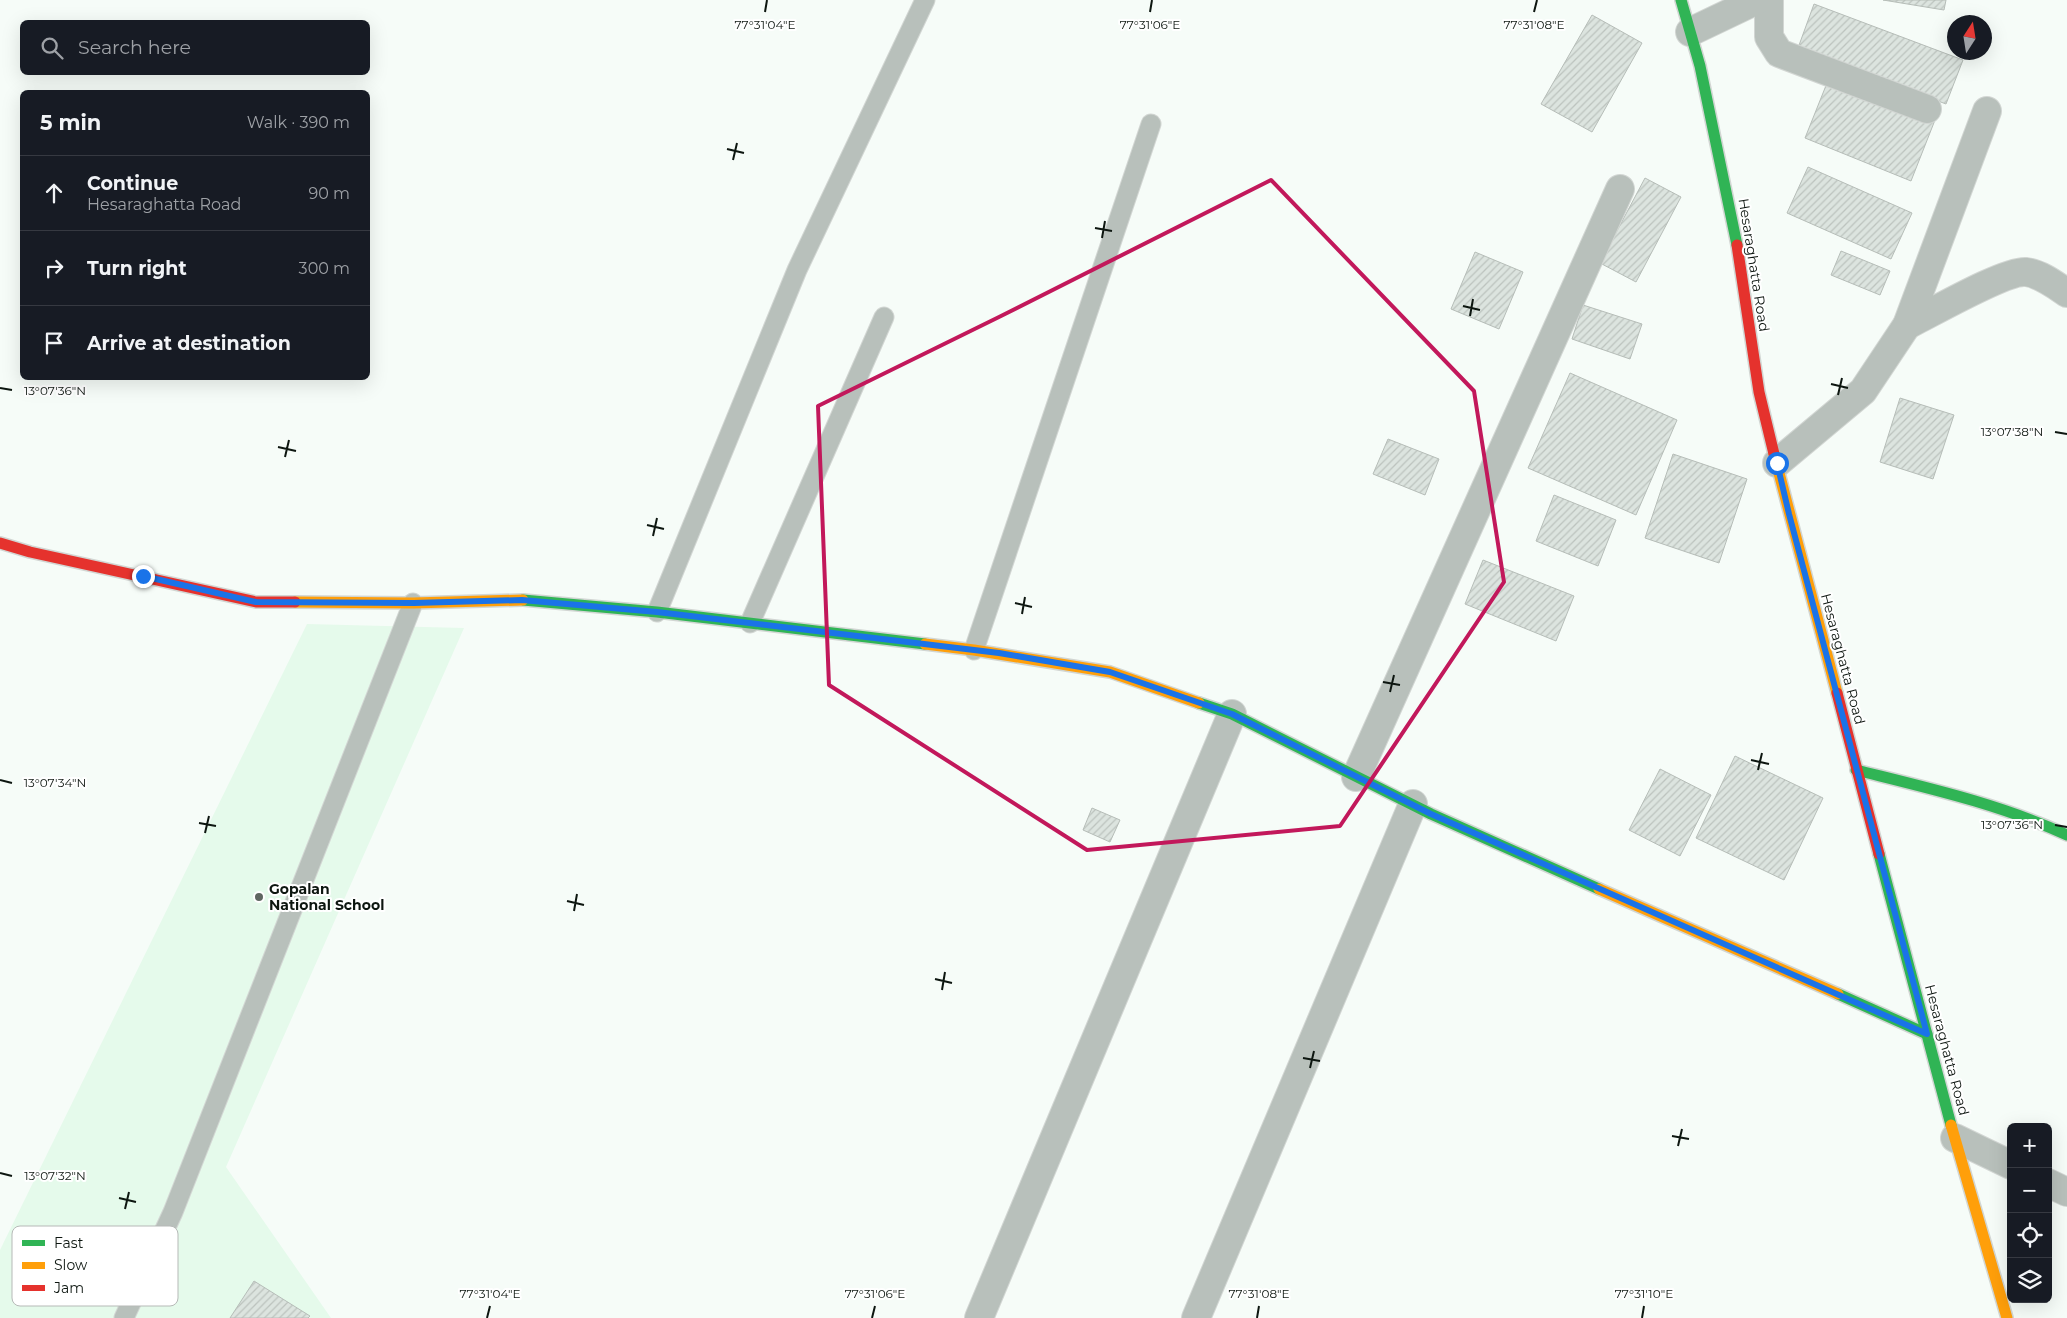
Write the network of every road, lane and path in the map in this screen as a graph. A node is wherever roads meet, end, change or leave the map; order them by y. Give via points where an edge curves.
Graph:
1 (925, 0) edge
2 (1681, 0) edge
3 (1757, 0) edge
4 (1769, 0) edge
5 (1690, 32) junction
6 (1927, 109) dead end
7 (1987, 111) dead end
8 (1150, 124) dead end
9 (1620, 189) dead end
10 (2067, 293) edge
11 (884, 317) dead end
12 (1907, 325) junction
13 (1777, 463) junction
14 (0, 543) edge
15 (414, 603) junction
16 (657, 612) junction
17 (750, 623) junction
18 (974, 650) junction
19 (1232, 714) junction
20 (1856, 770) junction
21 (1356, 777) junction
22 (1413, 804) junction
23 (2067, 835) edge
24 (1927, 1034) junction
25 (1955, 1138) junction
26 (2007, 1163) edge
27 (2052, 1185) edge
28 (2067, 1192) edge
29 (167, 1226) edge
30 (130, 1306) edge
31 (124, 1318) edge
32 (979, 1318) edge
33 (1196, 1318) edge
34 (2008, 1318) edge

1 - 16 lane via 797,270
2 - 5 street, Hesaraghatta Road
3 - 5 street
4 - 6 street via 1769,37 1779,53
5 - 13 street, Hesaraghatta Road via 1732,218 1759,392
7 - 12 street
8 - 18 lane
9 - 21 street
10 - 12 street via 2026,272 2007,275
11 - 17 lane
12 - 13 street via 1863,391
13 - 20 street, Hesaraghatta Road
14 - 15 street via 256,602
15 - 16 street via 522,600
15 - 29 lane
16 - 17 street
17 - 18 street
18 - 19 street via 1110,672
19 - 21 street
19 - 32 street
20 - 23 street via 2040,821
20 - 24 street, Hesaraghatta Road
21 - 22 street
22 - 24 street
22 - 33 street
24 - 25 street, Hesaraghatta Road
25 - 26 street
25 - 34 street, Hesaraghatta Road
27 - 28 street
30 - 31 lane

